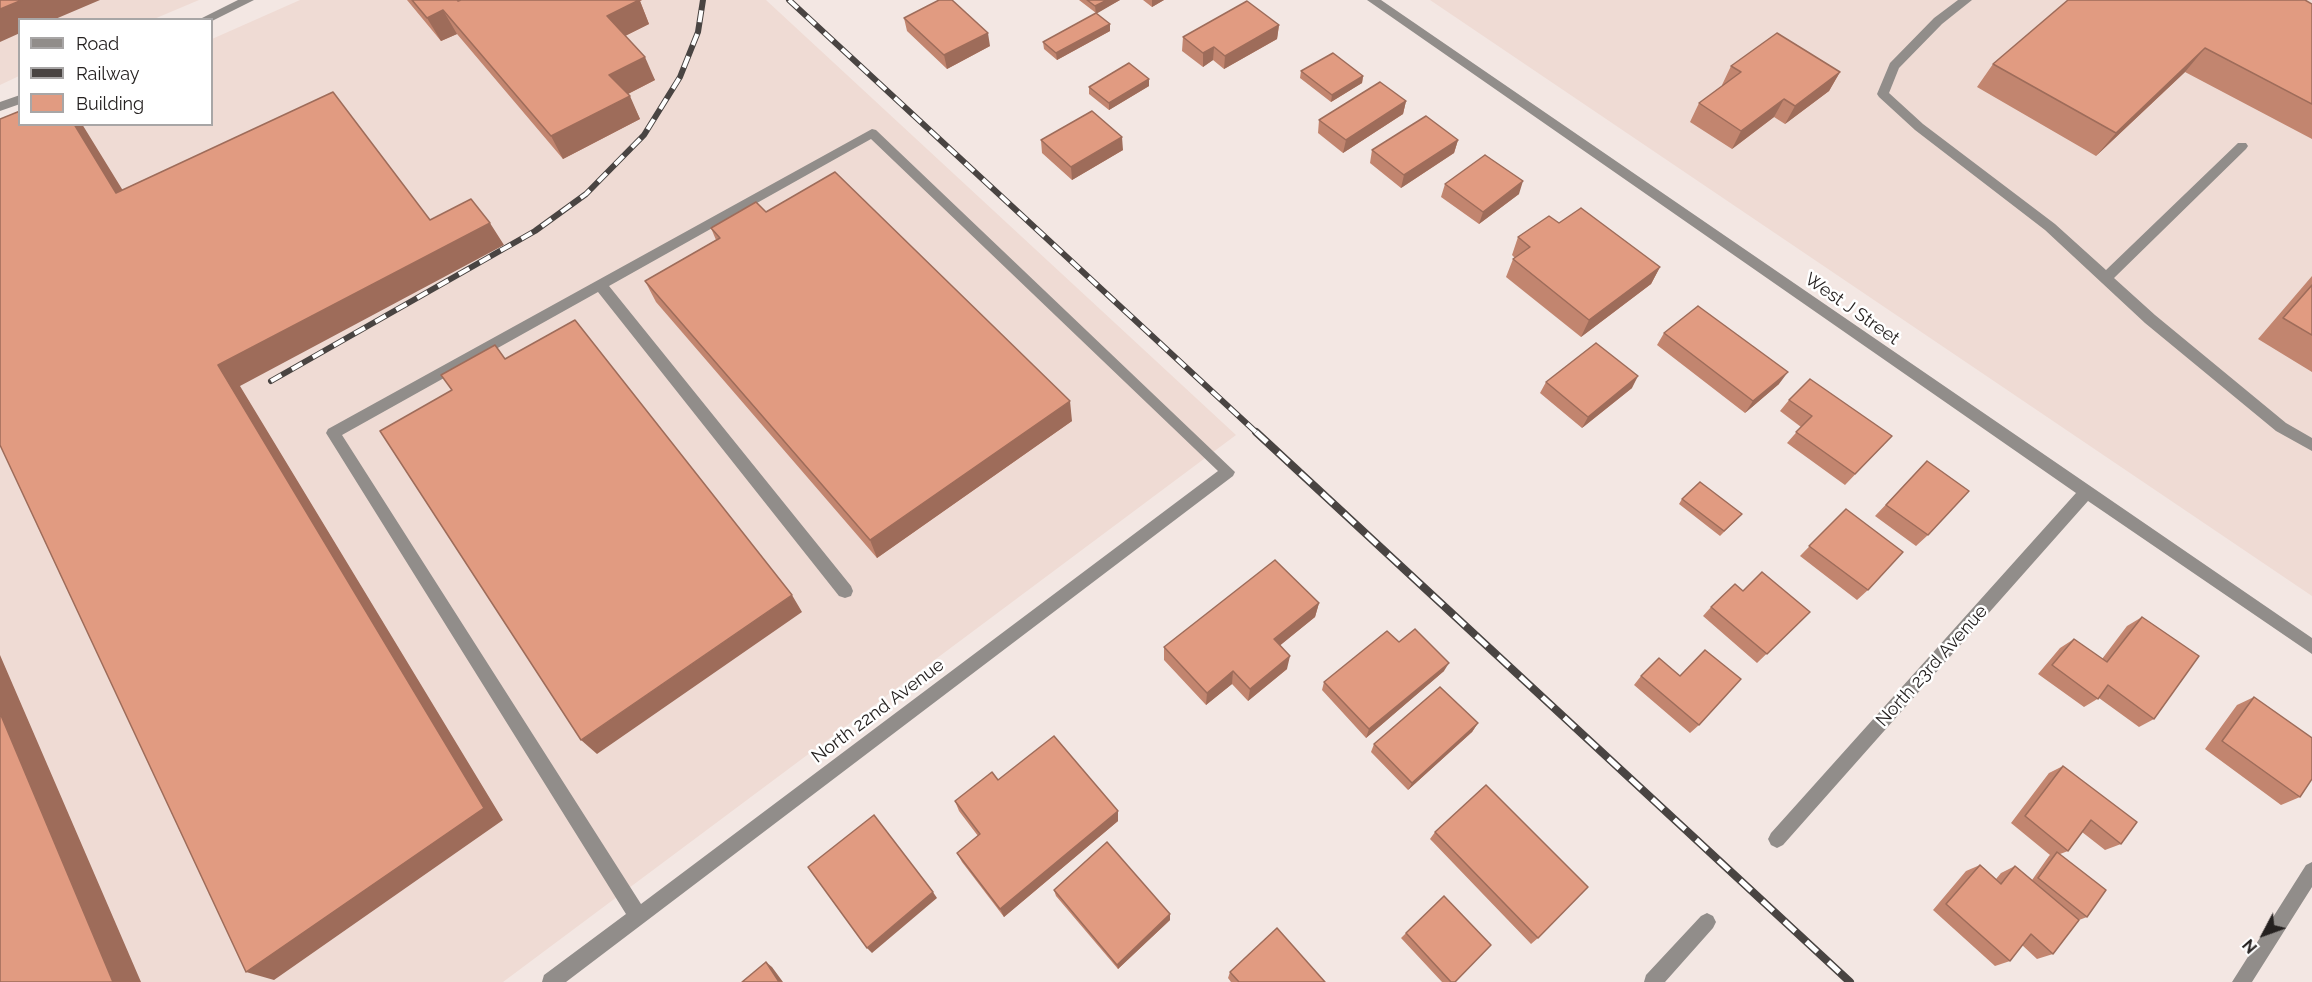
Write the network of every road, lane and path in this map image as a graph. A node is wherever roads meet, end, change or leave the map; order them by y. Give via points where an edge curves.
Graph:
1 (248, 0) edge
2 (1373, 0) edge
3 (1966, 0) edge
4 (208, 18) edge
5 (18, 100) edge
6 (0, 107) edge
7 (2242, 146) dead end
8 (2105, 279) junction
9 (600, 285) junction
10 (2312, 445) edge
11 (2086, 492) junction
12 (845, 591) dead end
13 (2312, 647) edge
14 (1778, 839) dead end
15 (2312, 871) edge
16 (638, 916) junction
17 (1707, 922) dead end
18 (551, 982) edge
19 (1653, 982) edge
20 (2241, 982) edge

1 - 4 street
2 - 11 street, West J Street
3 - 8 street via 1938,21 1894,66 1883,94 1919,127 2050,228
5 - 6 street
7 - 8 street
8 - 10 street via 2281,427
9 - 12 street
9 - 16 street via 333,433
9 - 16 street, North 22nd Avenue via 872,133 1228,472
11 - 13 street, West J Street
11 - 14 street, North 23rd Avenue
15 - 20 street
16 - 18 street, North 22nd Avenue
17 - 19 street

